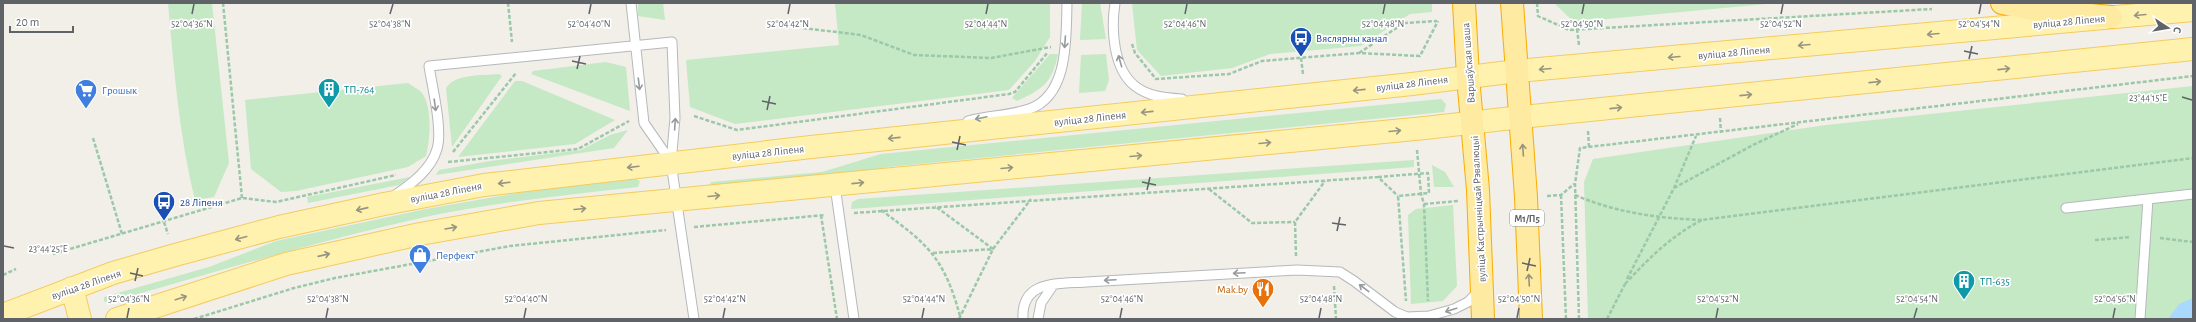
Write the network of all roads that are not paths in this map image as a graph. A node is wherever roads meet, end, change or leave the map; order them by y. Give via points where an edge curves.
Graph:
1 (631, 3) edge
2 (1067, 3) edge
3 (1115, 3) edge
4 (1464, 3) edge
5 (1512, 3) edge
6 (2002, 3) edge
7 (2193, 10) edge
8 (2112, 17) junction
9 (634, 46) junction
10 (2193, 50) edge
11 (1517, 71) junction
12 (1468, 77) junction
13 (1268, 99) junction
14 (1521, 117) junction
15 (1473, 123) junction
16 (933, 134) junction
17 (672, 163) junction
18 (835, 186) junction
19 (2193, 194) edge
20 (2148, 199) junction
21 (675, 200) junction
22 (384, 204) junction
23 (2066, 208) dead end
24 (1054, 284) junction
25 (72, 288) junction
26 (1482, 288) junction
27 (3, 315) edge
28 (80, 319) edge
29 (117, 319) edge
30 (694, 319) edge
31 (854, 319) edge
32 (1023, 319) edge
33 (1038, 319) edge
34 (1484, 319) edge
35 (1531, 319) edge
36 (2140, 319) edge

1 - 9 lane
2 -> 16 lane via 1065,48 1061,70 1058,81 1047,98 1029,109 976,119
13 -> 3 lane via 1169,98 1157,96 1135,86 1121,66 1116,46 1113,26
4 - 12 highway, Варшаўская шаша
5 - 11 highway, М1/П5
6 - 8 highway via 2036,10
7 -> 8 main road, вуліца 28 Ліпеня
8 -> 11 main road, вуліца 28 Ліпеня
9 -> 17 lane via 644,123
17 -> 9 lane via 675,118 672,42
9 -> 22 lane via 429,66 439,134 437,149 416,180
14 -> 10 main road
11 - 12 main road, вуліца 28 Ліпеня
11 - 14 highway, М1/П5
12 -> 13 main road, вуліца 28 Ліпеня
12 - 15 highway, Варшаўская шаша
13 -> 16 main road, вуліца 28 Ліпеня
14 - 15 main road
35 -> 14 highway, М1/П5
18 -> 15 main road
15 - 26 highway, вуліца Кастрычніцкай Рэвалюцыі
16 -> 17 main road, вуліца 28 Ліпеня
17 - 21 lane
17 -> 22 main road, вуліца 28 Ліпеня via 484,185
21 -> 18 main road
18 - 31 lane
19 - 20 lane
20 - 23 lane
20 - 36 lane
29 -> 21 main road via 286,264 420,234 539,213
21 - 30 lane
22 -> 25 main road, вуліца 28 Ліпеня via 175,255
26 -> 24 lane via 1461,306 1429,316 1407,317 1395,312 1340,272 1297,270
24 - 32 lane via 1034,289 1027,295 1022,310
24 - 33 lane via 1041,303
25 - 27 main road, вуліца 28 Ліпеня
25 - 28 main road
26 - 34 highway, вуліца Кастрычніцкай Рэвалюцыі

